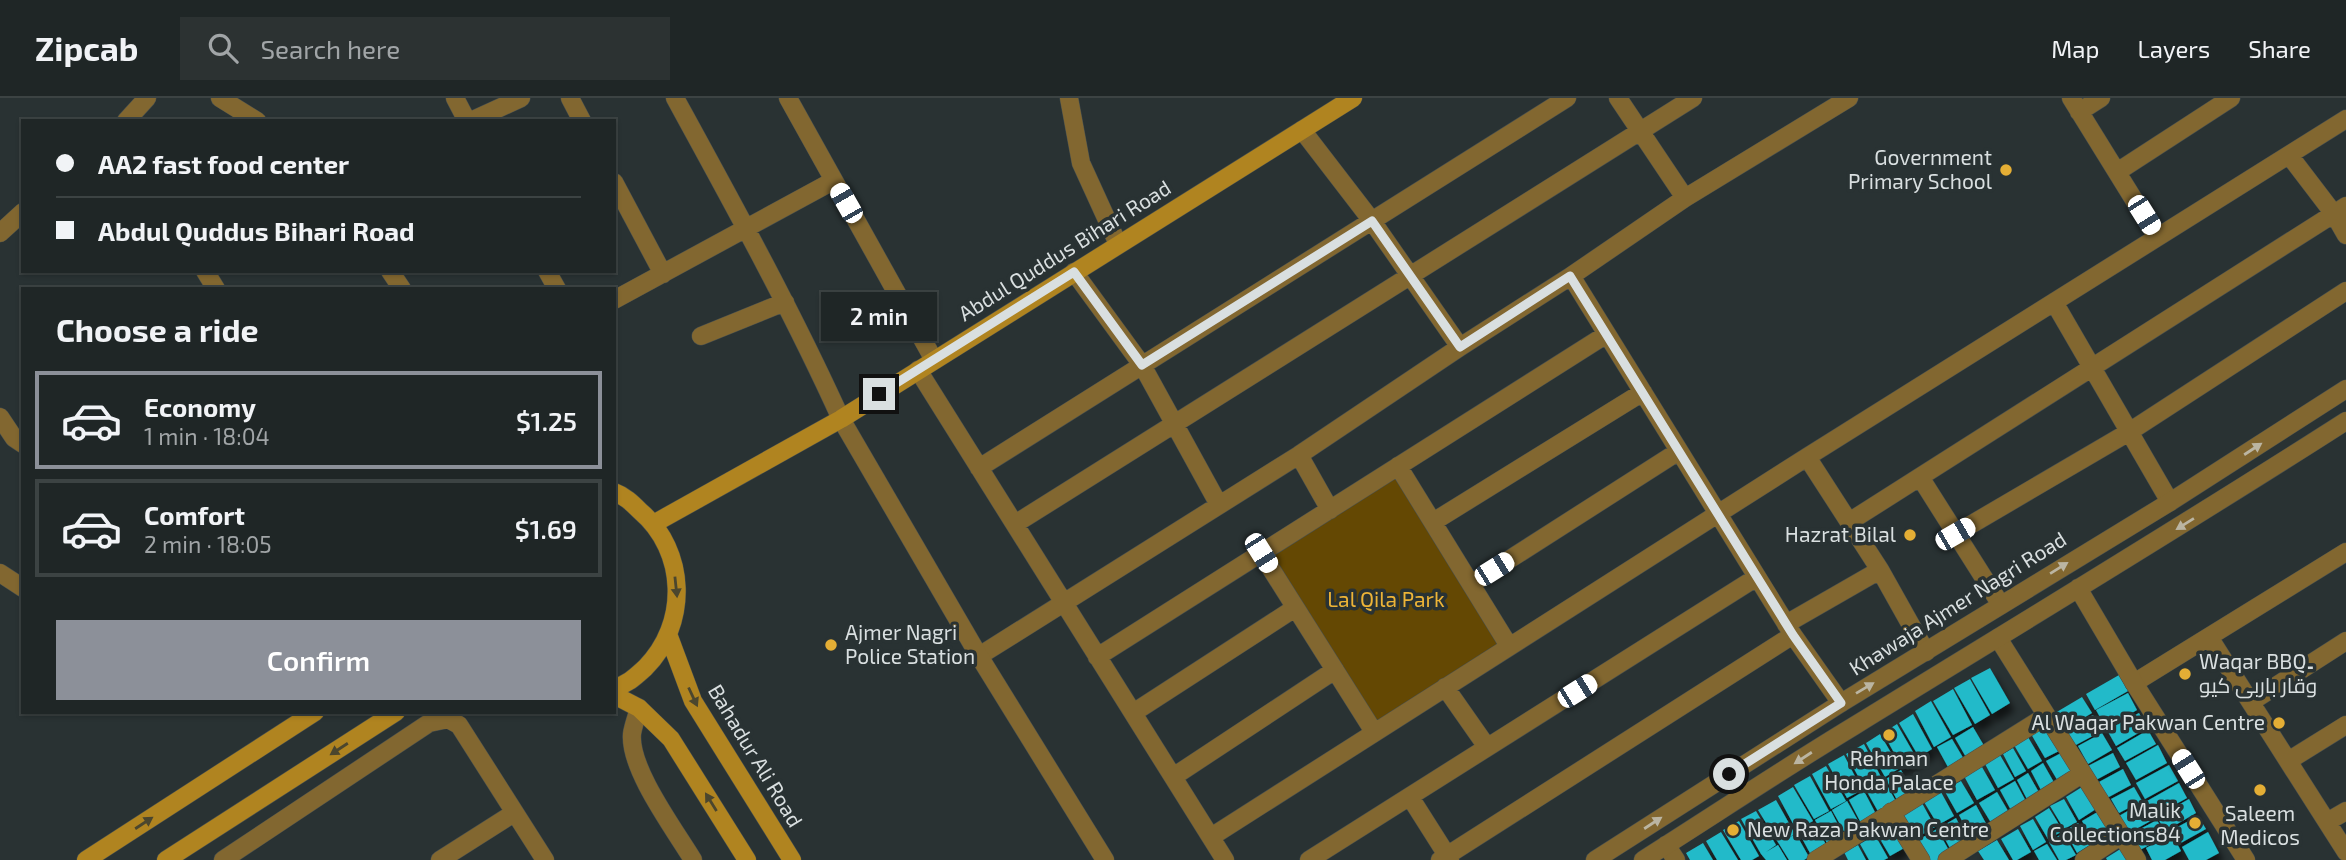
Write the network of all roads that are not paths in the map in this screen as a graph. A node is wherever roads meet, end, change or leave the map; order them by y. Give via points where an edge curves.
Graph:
1 (147, 98) edge
2 (455, 98) edge
3 (520, 98) edge
4 (570, 98) edge
5 (675, 98) edge
6 (788, 98) edge
7 (1069, 98) edge
8 (1353, 98) edge
9 (1567, 98) edge
10 (1618, 98) edge
11 (1693, 98) edge
12 (1849, 98) edge
13 (2101, 98) edge
14 (2231, 98) edge
15 (225, 99) edge
16 (2075, 105) edge
17 (128, 119) edge
18 (254, 119) edge
19 (468, 119) edge
20 (473, 119) edge
21 (581, 119) edge
22 (2346, 119) edge
23 (1302, 130) junction
24 (1640, 132) junction
25 (2289, 155) junction
26 (2117, 172) junction
27 (833, 181) junction
28 (616, 186) edge
29 (1685, 198) junction
30 (2340, 210) edge
31 (21, 214) edge
32 (1372, 221) junction
33 (747, 229) junction
34 (0, 233) edge
35 (2346, 235) edge
36 (2157, 237) junction
37 (1118, 244) junction
38 (1074, 272) junction
39 (663, 274) junction
40 (1411, 276) junction
41 (1570, 276) junction
42 (2346, 291) edge
43 (616, 299) edge
44 (785, 302) junction
45 (2054, 302) junction
46 (1607, 334) junction
47 (701, 336) dead end
48 (1460, 347) junction
49 (934, 360) junction
50 (1142, 365) junction
51 (2092, 368) junction
52 (918, 370) junction
53 (2346, 389) edge
54 (1643, 392) junction
55 (0, 417) edge
56 (841, 419) junction
57 (2346, 421) edge
58 (1174, 424) junction
59 (2129, 432) junction
60 (21, 443) edge
61 (1679, 451) junction
62 (1299, 455) junction
63 (1807, 457) junction
64 (1398, 467) junction
65 (979, 468) junction
66 (1920, 477) junction
67 (616, 493) edge
68 (2170, 502) junction
69 (1219, 505) junction
70 (1330, 510) junction
71 (1717, 514) junction
72 (1433, 522) junction
73 (1849, 522) junction
74 (655, 523) junction
75 (1015, 524) junction
76 (2122, 531) junction
77 (1955, 534) junction
78 (2346, 552) edge
79 (1261, 553) junction
80 (2138, 553) junction
81 (1880, 570) junction
82 (0, 573) edge
83 (1757, 577) junction
84 (1471, 584) junction
85 (21, 587) edge
86 (2078, 588) junction
87 (1064, 603) junction
88 (2001, 606) junction
89 (1295, 608) junction
90 (1789, 630) junction
91 (668, 634) junction
92 (1949, 637) junction
93 (2209, 637) junction
94 (1998, 638) junction
95 (2346, 641) edge
96 (1509, 646) junction
97 (1926, 652) junction
98 (979, 656) junction
99 (1097, 657) junction
100 (1963, 659) junction
101 (1335, 670) junction
102 (2134, 683) junction
103 (616, 687) edge
104 (1445, 687) junction
105 (616, 696) edge
106 (2251, 702) junction
107 (1841, 703) junction
108 (639, 708) junction
109 (1133, 713) junction
110 (312, 714) edge
111 (393, 714) edge
112 (2046, 716) junction
113 (2346, 725) edge
114 (1374, 732) junction
115 (1488, 747) junction
116 (2288, 761) junction
117 (2082, 774) junction
118 (1173, 777) junction
119 (1410, 797) junction
120 (2346, 811) edge
121 (514, 813) junction
122 (1891, 813) junction
123 (2327, 822) junction
124 (2122, 835) junction
125 (1210, 837) junction
126 (2346, 852) edge
127 (1671, 853) edge
128 (229, 858) edge
129 (1446, 858) edge
130 (2241, 858) edge
131 (86, 860) edge
132 (166, 860) edge
133 (440, 860) edge
134 (545, 860) edge
135 (693, 860) edge
136 (747, 860) edge
137 (792, 860) edge
138 (1105, 860) edge
139 (1225, 860) edge
140 (1309, 860) edge
141 (1595, 860) edge
142 (1643, 860) edge
143 (1816, 860) edge
144 (1921, 860) edge
145 (1947, 860) edge
146 (2084, 860) edge
147 (2137, 860) edge

1 - 17 street
2 - 19 street
3 - 20 street
4 - 21 street
5 - 33 street
6 - 27 street
7 - 37 street via 1081,163
8 - 23 main road, Abdul Quddus Bihari Road
9 - 32 street
10 - 24 street
11 - 24 street
12 - 29 street
13 - 16 street
14 - 26 street
15 - 18 street
16 - 26 street
22 - 25 street
23 - 32 street
23 - 37 main road, Abdul Quddus Bihari Road
24 - 29 street
24 - 40 street
25 - 30 street
25 - 36 street
26 - 36 street
27 - 33 street
27 - 49 street
28 - 39 street
29 - 41 street
30 - 35 street
30 - 51 street
31 - 34 street
32 - 40 street
32 - 50 street
33 - 39 street
33 - 44 street
36 - 45 street
37 - 38 main road, Abdul Quddus Bihari Road
38 - 49 main road, Abdul Quddus Bihari Road
38 - 50 street
39 - 43 street
40 - 48 street
40 - 58 street
41 - 46 street
41 - 48 street
42 - 59 street
44 - 47 street
44 - 56 street
45 - 51 street
45 - 63 street
46 - 54 street
46 - 64 street
48 - 62 street
49 - 52 main road, Abdul Quddus Bihari Road
50 - 58 street
50 - 65 street
51 - 59 street
51 - 66 street
52 - 56 main road, Abdul Quddus Bihari Road
52 - 65 street
68 -> 53 street, Khawaja Ajmer Nagri Road
54 - 61 street
54 - 72 street
55 - 60 street
56 - 74 main road, Abdul Quddus Bihari Road
56 - 98 street
57 -> 80 street
58 - 69 street
58 - 75 street
59 - 68 street
59 - 77 street
61 - 71 street
61 - 84 street
62 - 69 street
62 - 70 street
63 - 71 street
63 - 73 street
64 - 70 street
64 - 72 street
65 - 75 street
66 - 73 street
66 - 77 street
67 - 74 main road
68 - 76 street, Khawaja Ajmer Nagri Road
69 - 87 street
70 - 79 street
71 - 83 street
71 - 96 street
72 - 84 street
73 - 81 street
74 -> 91 main road via 673,557 678,594
75 - 87 street
76 - 80 street
88 -> 76 street, Khawaja Ajmer Nagri Road
77 - 88 street
78 - 93 street
79 - 89 street
79 - 99 street
80 - 86 street
81 - 90 street
81 - 97 street
82 - 85 street
83 - 90 street
83 - 115 street
84 - 96 street
86 - 94 street
86 - 102 street
87 - 98 street
87 - 99 street
88 - 92 street, Khawaja Ajmer Nagri Road
89 - 101 street
89 - 109 street
90 - 107 street
90 - 129 street
91 - 103 main road via 659,654 628,683
91 -> 137 main road, Bahadur Ali Road via 693,701
92 - 97 street, Khawaja Ajmer Nagri Road
92 - 100 street
93 - 102 street
93 - 106 street
94 - 100 street
94 - 112 street
95 - 106 street
96 - 104 street
107 -> 97 street, Khawaja Ajmer Nagri Road
98 - 138 street
99 - 109 street
100 -> 127 street via 1852,727
101 - 114 street
101 - 118 street
102 - 130 street
104 - 114 street
104 - 115 street
105 - 108 main road
106 - 116 street
141 -> 107 street, Khawaja Ajmer Nagri Road
108 - 135 street via 632,734 643,778
136 -> 108 main road via 671,739
109 - 118 street
131 -> 110 main road
111 -> 132 main road
112 - 117 street
112 - 122 street
113 - 116 street
114 - 125 street
115 - 119 street
116 - 123 street
117 - 124 street
117 - 145 street
118 - 125 street
119 - 129 street
119 - 140 street
120 - 123 street
121 - 128 street via 459,725 448,719 436,720
121 - 133 street
121 - 134 street
122 - 143 street
122 - 144 street
123 - 126 street
124 - 146 street
124 - 147 street
125 - 139 street
127 - 142 street

